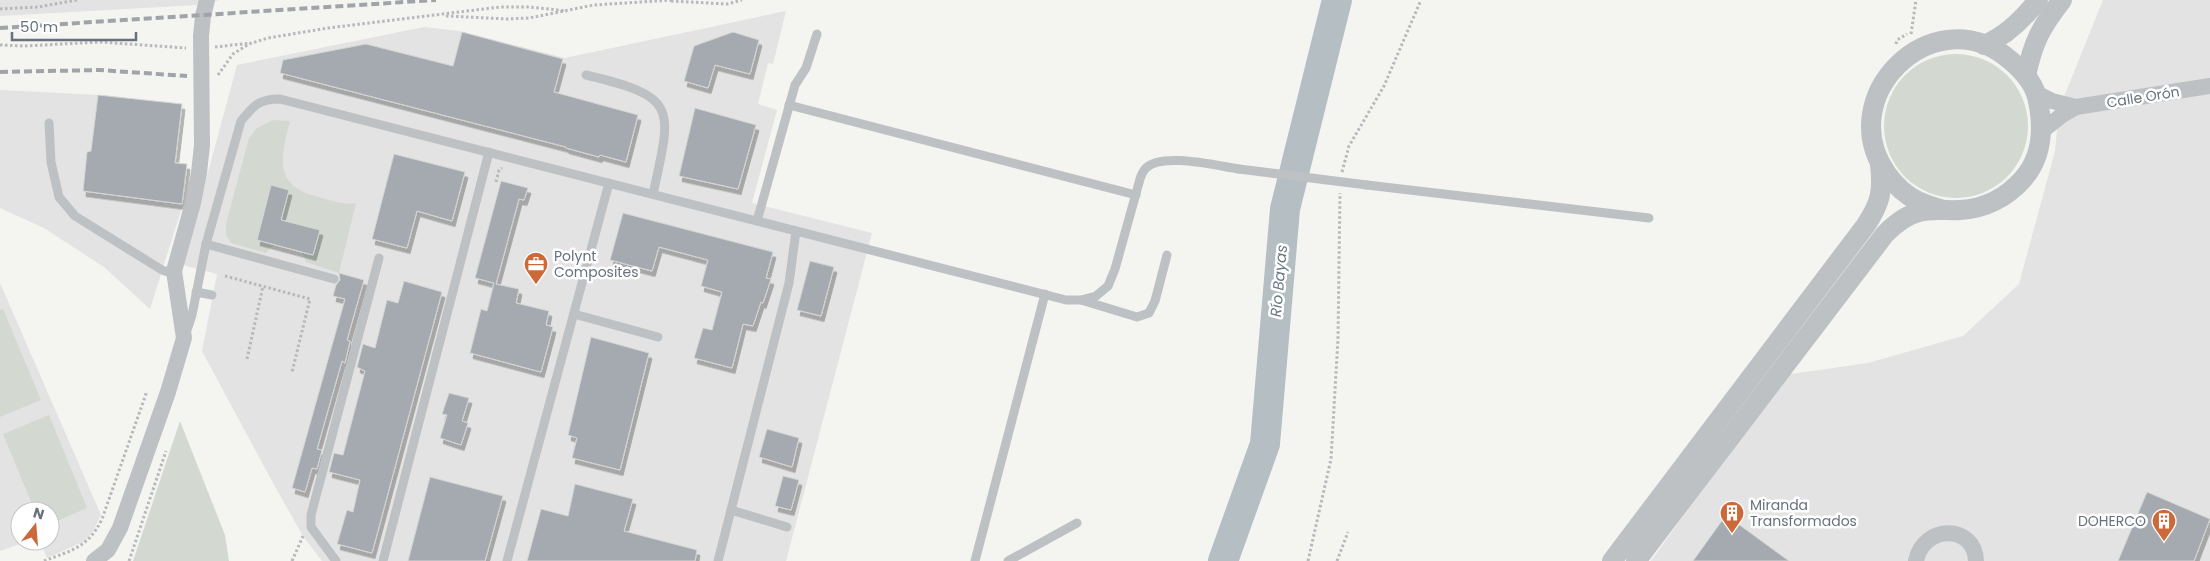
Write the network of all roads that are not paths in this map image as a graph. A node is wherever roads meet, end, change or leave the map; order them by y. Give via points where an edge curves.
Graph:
1 (207, 0) edge
2 (2038, 0) edge
3 (2062, 0) edge
4 (817, 34) dead end
5 (1984, 45) junction
6 (586, 75) dead end
7 (2026, 76) junction
8 (2210, 86) edge
9 (2036, 93) junction
10 (790, 104) junction
11 (2076, 107) junction
12 (49, 123) dead end
13 (2042, 131) junction
14 (489, 152) junction
15 (1880, 164) junction
16 (609, 183) junction
17 (653, 194) junction
18 (1136, 195) junction
19 (1943, 210) junction
20 (1649, 218) dead end
21 (757, 221) junction
22 (796, 231) junction
23 (206, 244) junction
24 (1167, 255) dead end
25 (379, 258) dead end
26 (174, 274) junction
27 (334, 279) dead end
28 (196, 292) junction
29 (1045, 294) junction
30 (212, 296) dead end
31 (1081, 300) junction
32 (574, 314) junction
33 (658, 337) dead end
34 (184, 338) junction
35 (731, 510) junction
36 (1077, 522) dead end
37 (787, 527) dead end
38 (94, 561) edge
39 (336, 561) edge
40 (383, 561) edge
41 (507, 561) edge
42 (718, 561) edge
43 (975, 561) edge
44 (1008, 561) edge
45 (1612, 561) edge
46 (1636, 561) edge
47 (1916, 561) edge
48 (1976, 561) edge

1 - 26 street via 201,49 202,145 199,173
2 - 5 street via 2016,25
3 - 7 street via 2031,49
4 - 10 lane
5 - 7 street via 2014,62
5 - 15 street via 1951,40 1933,44 1916,50 1892,70 1875,99 1872,115 1871,132
6 - 17 lane via 644,92 664,111 666,127
7 - 9 street
8 - 11 street, Calle Orón
9 - 11 street, Calle Orón
9 - 13 street
10 - 18 lane
10 - 21 lane
11 - 13 street, Calle Orón
12 - 26 lane via 51,162 60,198 75,216 162,270
13 - 19 street via 2032,166 2009,192 1978,208
14 - 16 lane
14 - 23 lane via 280,99 265,99 253,106 241,121
14 - 40 lane
15 - 19 street via 1896,186 1918,201
15 - 45 street via 1881,198 1866,226
16 - 17 lane
16 - 32 lane
17 - 21 lane
18 - 20 lane, bridge via 1146,168 1159,161 1172,160
18 - 31 lane via 1116,269 1108,286 1096,296
19 - 46 street via 1910,215 1885,234
21 - 22 lane
22 - 29 lane
22 - 35 lane via 790,282
23 - 27 lane
23 - 28 lane
24 - 31 lane via 1149,313 1137,317
25 - 39 lane via 311,514 311,527
26 - 34 street
28 - 30 lane
28 - 34 lane
29 - 31 lane
29 - 43 lane
32 - 33 lane
32 - 41 lane
34 - 38 street via 120,528 108,550
35 - 37 lane
35 - 42 lane
36 - 44 lane
47 - 48 street via 1923,544 1930,537 1948,533 1965,539 1972,547

